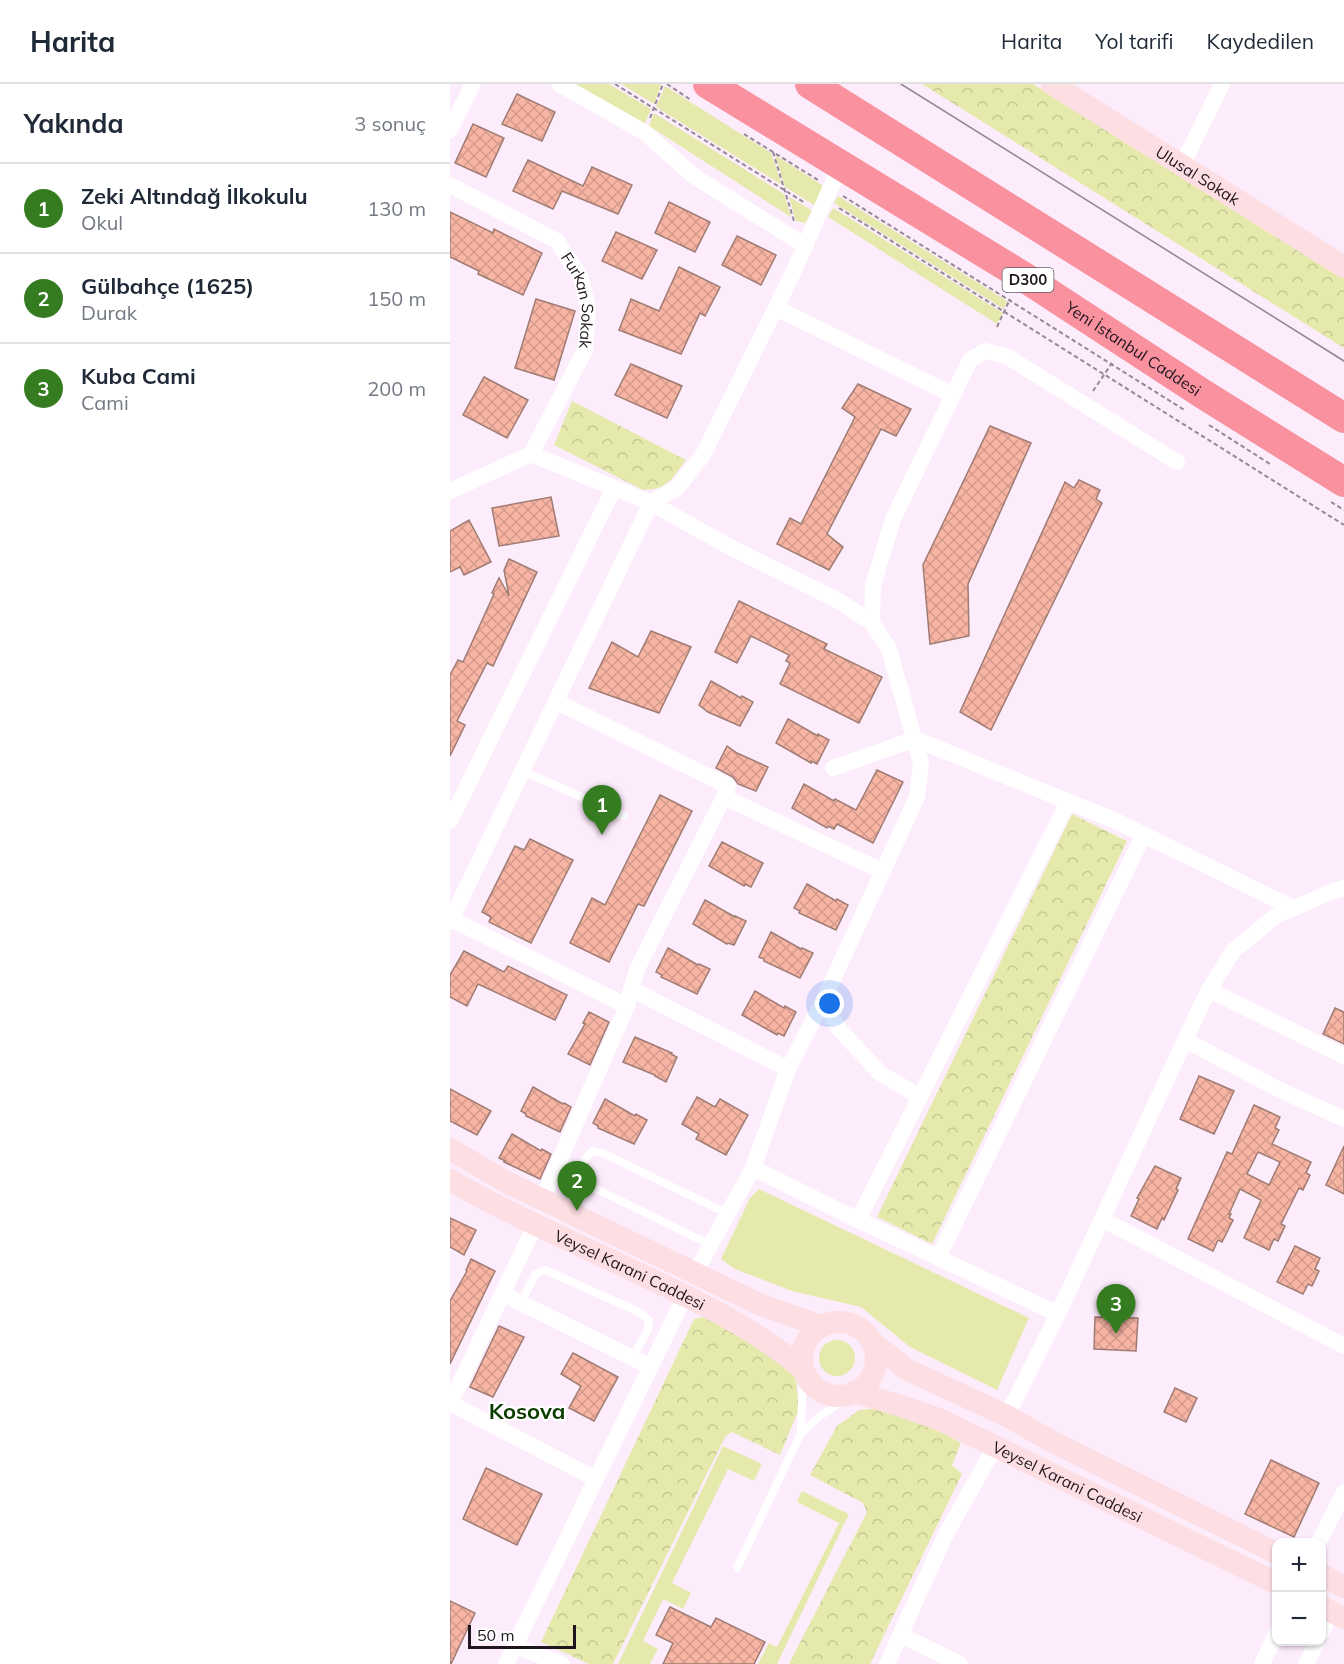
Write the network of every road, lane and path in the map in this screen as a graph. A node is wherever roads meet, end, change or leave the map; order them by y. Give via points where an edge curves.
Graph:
1 (474, 84) edge
2 (559, 84) edge
3 (615, 84) edge
4 (663, 84) edge
5 (708, 84) edge
6 (810, 84) edge
7 (1052, 84) edge
8 (1222, 84) edge
9 (654, 108) junction
10 (450, 130) edge
11 (644, 132) junction
12 (772, 152) dead end
13 (841, 164) junction
14 (1182, 165) junction
15 (450, 185) edge
16 (785, 191) junction
17 (843, 196) dead end
18 (806, 203) dead end
19 (834, 205) dead end
20 (804, 245) junction
21 (1344, 267) edge
22 (1012, 294) dead end
23 (1010, 300) junction
24 (776, 308) junction
25 (1004, 312) junction
26 (997, 327) dead end
27 (1115, 358) dead end
28 (1111, 364) junction
29 (1104, 374) junction
30 (953, 395) junction
31 (1089, 398) dead end
32 (1192, 415) dead end
33 (1344, 418) edge
34 (1202, 421) dead end
35 (531, 454) junction
36 (1177, 462) dead end
37 (1279, 469) dead end
38 (614, 488) junction
39 (1335, 490) edge
40 (450, 491) edge
41 (651, 503) junction
42 (1344, 510) edge
43 (1344, 525) edge
44 (872, 623) junction
45 (557, 702) junction
46 (915, 739) junction
47 (833, 768) dead end
48 (523, 771) junction
49 (724, 797) junction
50 (1068, 802) junction
51 (624, 816) dead end
52 (450, 821) edge
53 (1144, 834) junction
54 (882, 871) junction
55 (1344, 888) edge
56 (1293, 908) junction
57 (451, 920) edge
58 (632, 989) junction
59 (1209, 990) junction
60 (823, 1001) junction
61 (627, 1006) junction
62 (1185, 1040) junction
63 (1344, 1056) edge
64 (788, 1069) junction
65 (920, 1096) junction
66 (1344, 1119) edge
67 (450, 1149) edge
68 (753, 1168) junction
69 (450, 1180) edge
70 (450, 1186) edge
71 (480, 1198) junction
72 (542, 1200) junction
73 (728, 1214) junction
74 (1102, 1219) junction
75 (858, 1220) junction
76 (535, 1225) junction
77 (711, 1245) junction
78 (938, 1258) junction
79 (695, 1273) junction
80 (503, 1294) junction
81 (686, 1294) junction
82 (520, 1303) junction
83 (1058, 1314) junction
84 (821, 1326) junction
85 (872, 1341) junction
86 (1344, 1346) edge
87 (632, 1358) junction
88 (651, 1366) junction
89 (803, 1369) junction
90 (854, 1392) junction
91 (450, 1403) edge
92 (1007, 1416) junction
93 (801, 1433) junction
94 (995, 1447) junction
95 (596, 1479) junction
96 (1344, 1492) edge
97 (1321, 1538) edge
98 (1272, 1551) edge
99 (737, 1568) dead end
100 (1326, 1577) edge
101 (1272, 1581) edge
102 (1344, 1587) edge
103 (901, 1635) junction
104 (1272, 1643) edge
105 (515, 1646) junction
106 (1315, 1646) edge
107 (506, 1664) edge
108 (562, 1664) edge
109 (887, 1664) edge
110 (960, 1664) edge
111 (1262, 1664) edge
112 (1306, 1664) edge

1 - 10 street
2 - 11 street
3 - 9 path
4 - 9 path
5 - 13 highway, Yeni İstanbul Caddesi / D300
6 - 33 highway
7 - 14 main road, Ulusal Sokak via 1074,93
8 - 14 street
9 - 11 path
9 - 16 path
11 - 20 street via 696,177
12 - 16 path
13 - 20 street
13 - 39 highway, Yeni İstanbul Caddesi / D300 via 1203,394
14 - 21 main road, Ulusal Sokak
15 - 35 street, Furkan Sokak via 557,241 581,278 588,308 585,350
16 - 18 path
16 - 20 path
17 - 23 path
19 - 25 path
20 - 24 street
22 - 23 path
23 - 25 path
23 - 28 path
24 - 30 street
24 - 41 street via 703,455 678,487
25 - 26 path
25 - 29 path
27 - 28 path
28 - 29 path
28 - 32 path
29 - 31 path
29 - 43 path
30 - 36 street via 970,360 985,351 1006,356
30 - 44 street via 893,519 873,585
34 - 37 path
35 - 38 street
35 - 40 street
38 - 41 street
38 - 52 street
39 - 42 path
41 - 44 street via 839,601
41 - 45 street
44 - 46 street via 889,649
45 - 48 street
45 - 49 street via 728,786
46 - 47 street
46 - 50 street
46 - 54 street via 921,763 917,797
48 - 51 lane
48 - 57 street
49 - 54 street
49 - 58 street via 638,967
50 - 53 street
50 - 65 street
53 - 56 street
53 - 78 street
54 - 60 street
55 - 56 street
56 - 59 street via 1276,916 1233,951
57 - 61 street
58 - 61 street
58 - 64 street
59 - 62 street
59 - 63 street
60 - 64 street
60 - 65 street via 839,1029 880,1074
61 - 72 street
62 - 66 street
62 - 74 street
64 - 68 street
65 - 75 street
67 - 72 main road, Veysel Karani Caddesi
68 - 73 street
68 - 75 street
69 - 71 main road, Veysel Karani Caddesi
70 - 71 street
71 - 76 main road, Veysel Karani Caddesi
72 - 79 main road, Veysel Karani Caddesi
73 - 77 street
73 - 77 lane via 605,1154 593,1151 584,1159 579,1170 584,1183
74 - 83 street
74 - 86 street
75 - 78 street
76 - 80 street
76 - 81 main road, Veysel Karani Caddesi
77 - 79 street
78 - 83 street
79 - 84 main road, Veysel Karani Caddesi via 761,1305
80 - 82 street
80 - 91 street
81 - 88 street
81 - 89 main road, Veysel Karani Caddesi via 723,1314
82 - 87 street
82 - 87 lane via 536,1274 545,1270 639,1312 649,1321 648,1330
83 - 92 street
84 - 85 main road via 832,1322 855,1325
84 - 89 main road via 805,1344
85 - 90 main road via 876,1365 865,1385
85 - 92 main road, Veysel Karani Caddesi via 906,1369
87 - 88 street
88 - 95 street
89 - 90 main road via 818,1389 830,1395
89 - 93 lane
90 - 93 lane
90 - 94 main road, Veysel Karani Caddesi via 941,1420
91 - 95 street
92 - 98 main road, Veysel Karani Caddesi
93 - 99 lane
94 - 101 main road, Veysel Karani Caddesi
94 - 103 street via 946,1534
95 - 105 street
96 - 97 street
100 - 102 main road
103 - 109 street
103 - 110 street
104 - 111 street
105 - 107 street
105 - 108 street
106 - 112 street

